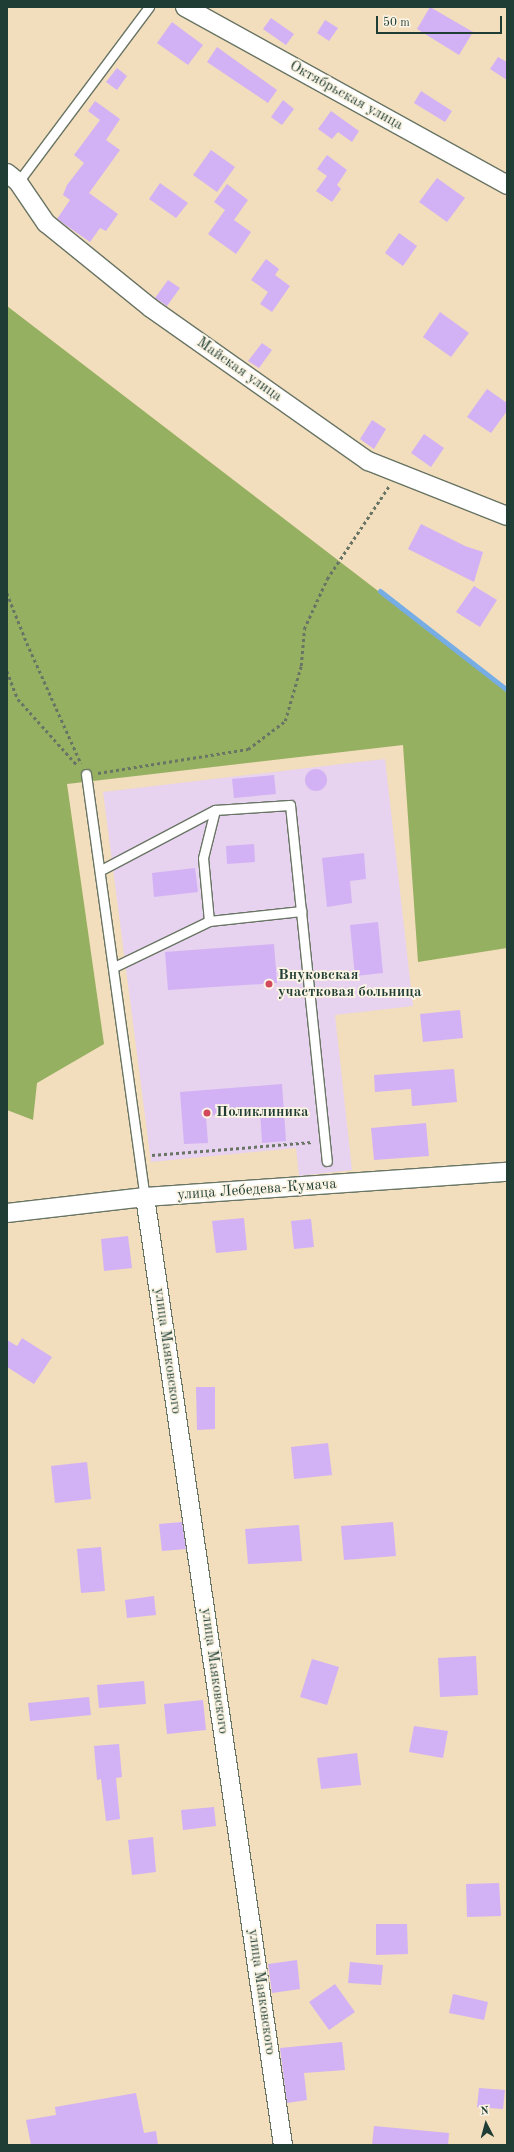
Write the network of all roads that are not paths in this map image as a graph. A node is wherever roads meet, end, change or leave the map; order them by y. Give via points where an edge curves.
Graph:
1 (149, 7) edge
2 (185, 7) edge
3 (12, 178) edge
4 (507, 185) edge
5 (507, 516) edge
6 (86, 774) road end
7 (215, 810) junction
8 (101, 870) junction
9 (301, 911) junction
10 (209, 921) junction
11 (114, 967) junction
12 (327, 1161) dead end
13 (507, 1172) edge
14 (145, 1198) junction
15 (7, 1213) edge
16 (283, 2145) edge

1 - 3 lane
2 - 4 street, Октябрьская улица
3 - 5 street, Майская улица via 46,223 151,308 368,461
6 - 8 lane
7 - 8 lane
7 - 9 lane via 290,805
7 - 10 lane via 203,858
8 - 11 lane
9 - 10 lane
9 - 12 lane
10 - 11 lane
11 - 14 lane
13 - 14 street, улица Лебедева-Кумача
14 - 15 street, улица Лебедева-Кумача
14 - 16 street, улица Маяковского

